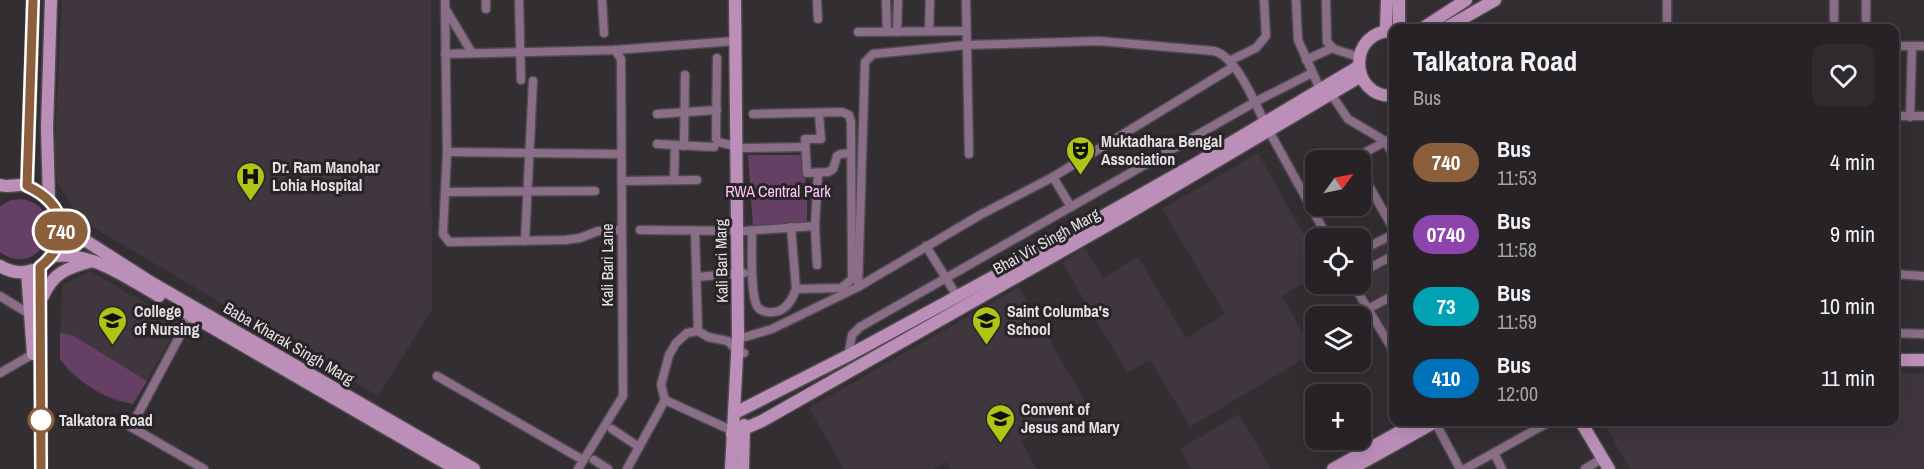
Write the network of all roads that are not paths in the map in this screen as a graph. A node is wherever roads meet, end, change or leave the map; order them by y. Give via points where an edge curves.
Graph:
1 (33, 0) edge
2 (51, 0) edge
3 (519, 0) edge
4 (602, 0) edge
5 (735, 0) edge
6 (742, 0) edge
7 (817, 0) edge
8 (886, 0) edge
9 (898, 0) edge
10 (930, 0) edge
11 (966, 0) edge
12 (1264, 0) edge
13 (1296, 0) edge
14 (1326, 0) edge
15 (1387, 0) edge
16 (1399, 0) edge
17 (1466, 0) edge
18 (1496, 0) edge
19 (1667, 0) edge
20 (1834, 0) edge
21 (1866, 0) edge
22 (445, 4) edge
23 (818, 19) dead end
24 (1392, 24) edge
25 (1394, 24) edge
26 (1429, 24) edge
27 (1453, 24) edge
28 (1667, 24) edge
29 (1834, 24) edge
30 (1866, 24) edge
31 (929, 31) junction
32 (966, 31) junction
33 (1389, 31) edge
34 (858, 32) dead end
35 (892, 32) junction
36 (604, 33) dead end
37 (735, 41) junction
38 (966, 45) junction
39 (1899, 46) edge
40 (1912, 46) junction
41 (1924, 46) edge
42 (1332, 48) junction
43 (615, 50) junction
44 (520, 52) junction
45 (472, 53) junction
46 (445, 54) junction
47 (717, 58) dead end
48 (1306, 60) junction
49 (1231, 64) junction
50 (1359, 67) junction
51 (1312, 73) junction
52 (685, 75) dead end
53 (521, 81) dead end
54 (533, 81) dead end
55 (1326, 92) junction
56 (1389, 95) edge
57 (1255, 102) junction
58 (717, 110) junction
59 (685, 112) junction
60 (657, 114) dead end
61 (753, 114) dead end
62 (819, 114) junction
63 (1899, 116) edge
64 (1924, 116) edge
65 (1910, 117) junction
66 (1267, 127) junction
67 (1389, 139) edge
68 (657, 144) dead end
69 (680, 145) junction
70 (714, 147) dead end
71 (805, 147) junction
72 (740, 148) junction
73 (1370, 150) edge
74 (447, 152) junction
75 (530, 153) junction
76 (851, 153) junction
77 (621, 154) junction
78 (969, 154) dead end
79 (818, 174) junction
80 (1053, 177) junction
81 (674, 180) junction
82 (697, 180) dead end
83 (621, 181) junction
84 (27, 186) junction
85 (2, 188) edge
86 (1371, 189) edge
87 (1303, 190) joint
88 (527, 191) junction
89 (595, 191) dead end
90 (445, 192) junction
91 (49, 200) junction
92 (1071, 207) junction
93 (1389, 221) edge
94 (61, 222) junction
95 (815, 226) junction
96 (791, 228) junction
97 (1323, 228) edge
98 (622, 230) junction
99 (640, 230) dead end
100 (694, 231) junction
101 (744, 231) junction
102 (1389, 236) edge
103 (525, 241) junction
104 (927, 246) junction
105 (1371, 246) edge
106 (53, 256) junction
107 (1389, 258) edge
108 (93, 261) junction
109 (817, 265) dead end
110 (0, 266) edge
111 (40, 267) junction
112 (1371, 267) edge
113 (27, 272) junction
114 (741, 274) junction
115 (1899, 274) edge
116 (1924, 276) edge
117 (696, 277) junction
118 (945, 278) junction
119 (858, 287) junction
120 (796, 289) junction
121 (0, 296) edge
122 (957, 296) junction
123 (1389, 298) edge
124 (41, 299) junction
125 (1371, 307) edge
126 (1371, 313) edge
127 (31, 315) junction
128 (191, 315) junction
129 (698, 331) junction
130 (1899, 333) edge
131 (1924, 334) edge
132 (745, 337) junction
133 (1389, 337) edge
134 (741, 352) junction
135 (33, 354) junction
136 (848, 356) junction
137 (1899, 360) edge
138 (1924, 360) edge
139 (0, 373) edge
140 (437, 376) dead end
141 (665, 400) junction
142 (739, 411) junction
143 (1410, 426) edge
144 (1428, 426) edge
145 (1437, 426) edge
146 (1542, 426) edge
147 (1583, 426) edge
148 (612, 429) dead end
149 (736, 432) junction
150 (639, 447) junction
151 (1494, 453) junction
152 (583, 460) junction
153 (594, 460) dead end
154 (1606, 464) edge
155 (33, 469) edge
156 (41, 469) edge
157 (204, 469) edge
158 (456, 469) edge
159 (474, 469) edge
160 (578, 469) edge
161 (608, 469) edge
162 (627, 469) edge
163 (730, 469) edge
164 (743, 469) edge
165 (1333, 469) edge
166 (1351, 469) edge
167 (1460, 469) edge
168 (1466, 469) edge
169 (1502, 469) edge
170 (1585, 469) edge

1 - 84 street
2 - 91 street
3 - 44 street
4 - 36 street
5 - 37 street, Kali Bari Marg
6 - 72 street, Kali Bari Marg
7 - 23 street
8 - 35 street
9 - 35 street
10 - 31 street
11 - 32 street
12 - 49 street via 1266,36 1256,48
13 - 48 street via 1298,40
14 - 42 street via 1327,42
15 - 24 street
16 - 25 street
17 - 26 street
18 - 27 street
19 - 28 street
20 - 29 street
21 - 30 street
22 - 45 street
22 - 46 street
31 - 32 street
31 - 35 street
32 - 38 street
33 - 50 street via 1368,39
34 - 35 street
37 - 43 street
37 - 72 street, Kali Bari Marg
38 - 49 street via 1099,40 1220,52
38 - 78 street
38 - 119 street via 873,54 865,62
39 - 40 street
40 - 41 street
40 - 65 street
42 - 48 street
42 - 50 street
43 - 44 street
43 - 77 street, Kali Bari Lane via 621,59
44 - 45 street
44 - 53 street
45 - 46 street
46 - 74 street
47 - 58 street
48 - 51 street
49 - 57 street
49 - 80 street
50 - 55 street, Bhai Vir Singh Marg
50 - 56 street via 1367,86
51 - 55 street
51 - 57 street
52 - 59 street
54 - 75 street
55 - 66 street, Bhai Vir Singh Marg
55 - 67 street via 1348,119
57 - 66 street
57 - 92 street
58 - 59 street
58 - 72 street via 716,139
59 - 60 street
59 - 69 street
61 - 62 street
62 - 71 street via 821,139 805,139
62 - 76 street via 849,115
63 - 65 street
64 - 65 street
66 - 87 street
66 - 122 street, Bhai Vir Singh Marg
66 - 149 street, Bhai Vir Singh Marg via 1120,218
67 - 73 street
68 - 69 street
69 - 70 street
69 - 81 street
71 - 72 street
71 - 79 street via 807,173
72 - 101 street, Kali Bari Marg
74 - 75 street
74 - 90 street
75 - 77 street
75 - 88 street
76 - 79 street via 837,156 832,169
76 - 120 street via 852,279 841,288
77 - 83 street, Kali Bari Lane
79 - 95 street
80 - 92 street
80 - 104 street
81 - 82 street
81 - 83 street
83 - 98 street, Kali Bari Lane
84 - 85 street
84 - 91 street
86 - 93 street
87 - 97 street
88 - 89 street
88 - 90 street
88 - 103 street
90 - 103 street via 443,234 449,242
91 - 94 street
92 - 118 street
94 - 106 street via 60,240
94 - 159 street, Baba Kharak Singh Marg via 152,283
95 - 96 street
95 - 109 street
96 - 101 street
96 - 120 street
98 - 103 street via 598,231 565,240
98 - 152 street, Kali Bari Lane via 623,396
99 - 100 street
100 - 101 street
100 - 117 street
101 - 114 street, Kali Bari Marg
101 - 120 street via 758,308 763,312 778,311 793,298
102 - 105 street
104 - 118 street
104 - 119 street
106 - 108 street, Baba Kharak Singh Marg via 76,255
106 - 111 street
107 - 112 street
108 - 124 street via 60,272
108 - 128 street, Baba Kharak Singh Marg
110 - 113 street
111 - 113 street
111 - 124 street
113 - 127 street
114 - 117 street
114 - 132 street, Kali Bari Marg
114 - 134 street, Kali Bari Marg
115 - 116 street
117 - 129 street
118 - 122 street
118 - 136 street via 855,330
119 - 132 street
121 - 127 street
122 - 136 street, Bhai Vir Singh Marg
123 - 125 street
124 - 156 street
126 - 133 street
127 - 135 street
128 - 157 street via 131,427
128 - 158 street, Baba Kharak Singh Marg
129 - 134 street via 728,341
129 - 141 street via 687,333 669,355 661,385
130 - 131 street
132 - 134 street, Kali Bari Marg
134 - 142 street, Kali Bari Marg
135 - 139 street
135 - 155 street
136 - 142 street, Bhai Vir Singh Marg
137 - 138 street
140 - 152 street
141 - 149 street
141 - 150 street
142 - 149 street, Kali Bari Marg
143 - 165 street
144 - 166 street
145 - 167 street
146 - 151 street
147 - 154 street
148 - 150 street
149 - 163 street
149 - 164 street
150 - 162 street
151 - 168 street
151 - 169 street
152 - 160 street, Kali Bari Lane
153 - 161 street
154 - 170 street

